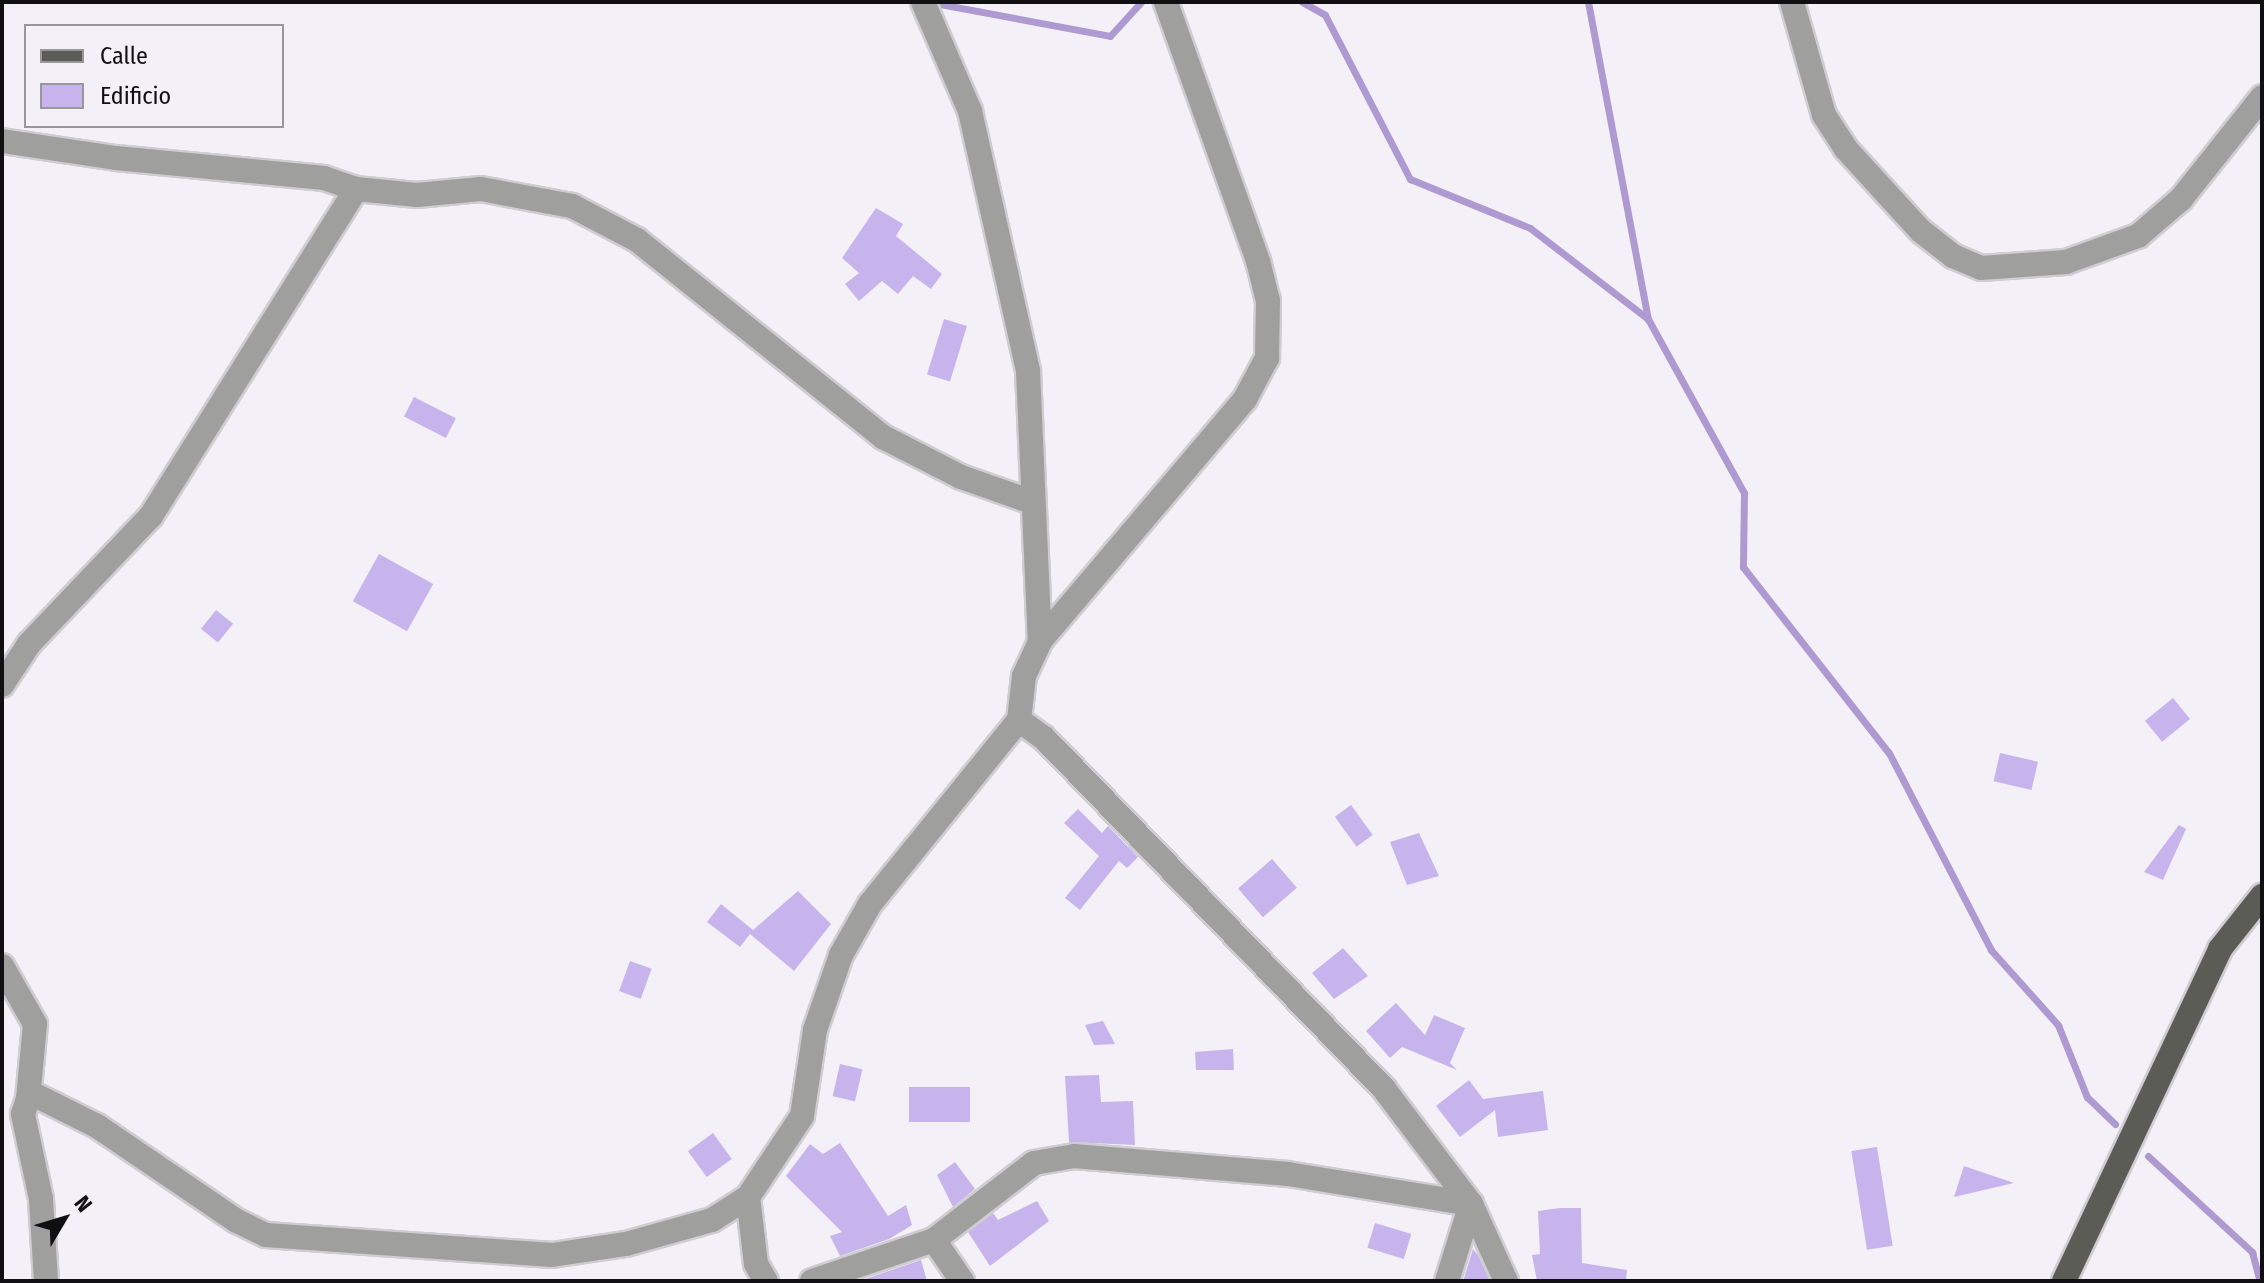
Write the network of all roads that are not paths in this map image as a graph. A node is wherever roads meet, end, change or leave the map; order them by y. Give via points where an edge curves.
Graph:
1 (923, 2) edge
2 (1166, 2) edge
3 (1792, 2) edge
4 (2262, 97) edge
5 (2, 141) edge
6 (356, 189) junction
7 (1032, 502) junction
8 (1040, 641) junction
9 (2, 685) edge
10 (1019, 720) junction
11 (2262, 896) edge
12 (2, 966) edge
13 (28, 1099) junction
14 (748, 1197) junction
15 (1471, 1204) junction
16 (934, 1240) junction
17 (46, 1281) edge
18 (766, 1281) edge
19 (812, 1281) edge
20 (962, 1281) edge
21 (1447, 1281) edge
22 (1506, 1281) edge
23 (2064, 1281) edge

1 - 7 street via 970,111 1028,371
2 - 8 street via 1258,261 1268,301 1267,358 1245,399
3 - 4 street via 1824,115 1846,149 1921,231 1953,256 1981,268 2066,262 2138,236 2181,199
5 - 6 street via 324,178
6 - 7 street via 417,195 481,189 572,206 637,240 883,437 997,492
6 - 9 street via 151,516 29,644
7 - 8 street
8 - 10 street via 1024,676
10 - 14 street via 870,904 841,955 815,1030 802,1116
10 - 15 street via 1044,738 1384,1089
11 - 23 main road via 2220,949
12 - 13 street via 35,1024
13 - 14 street via 47,1098 97,1126 266,1235 552,1255 626,1244 712,1220
13 - 17 street via 23,1114 41,1199
14 - 18 street via 756,1264
15 - 16 street via 1288,1174 1074,1156 1034,1163
15 - 21 street
15 - 22 street
16 - 19 street
16 - 20 street

